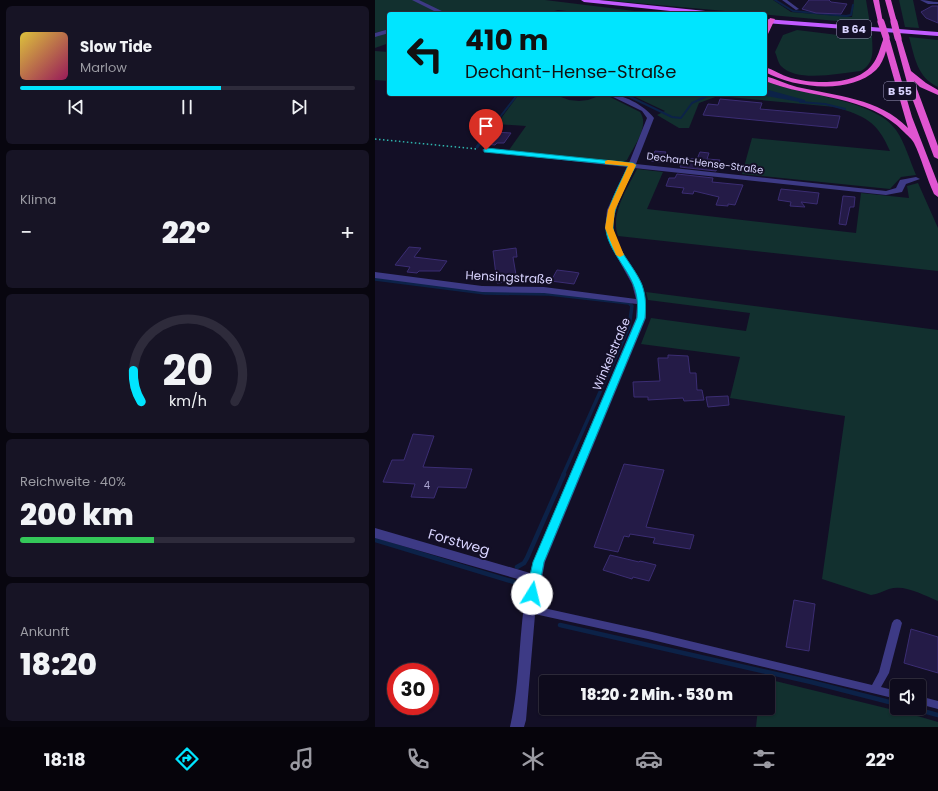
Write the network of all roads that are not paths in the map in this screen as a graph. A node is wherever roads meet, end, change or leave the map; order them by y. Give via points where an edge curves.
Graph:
1 (415, 0) edge
2 (582, 0) edge
3 (784, 0) edge
4 (876, 0) edge
5 (888, 0) edge
6 (922, 0) edge
7 (938, 3) edge
8 (797, 8) dead end
9 (441, 12) edge
10 (672, 12) edge
11 (696, 12) edge
12 (768, 20) edge
13 (938, 31) edge
14 (387, 32) edge
15 (938, 34) edge
16 (375, 35) edge
17 (886, 39) junction
18 (767, 70) edge
19 (907, 72) junction
20 (767, 79) edge
21 (938, 93) edge
22 (614, 96) edge
23 (916, 140) junction
24 (486, 150) road end
25 (938, 157) edge
26 (633, 165) junction
27 (916, 179) dead end
28 (938, 194) edge
29 (375, 275) edge
30 (642, 302) junction
31 (375, 533) edge
32 (534, 579) junction
33 (530, 609) junction
34 (897, 623) dead end
35 (875, 689) junction
36 (890, 693) edge
37 (926, 702) edge
38 (938, 705) edge
39 (517, 727) edge

1 - 9 street
2 - 10 main road
2 - 11 main road
3 - 8 lane
4 - 17 highway, B 55, bridge
5 - 19 highway, B 55, bridge
6 - 7 lane
12 - 13 main road, B 64
12 - 15 main road, B 64
14 - 16 street
17 - 18 highway, B 55 via 872,70 853,80 811,83 787,79
17 - 23 highway, B 55
19 - 21 highway, B 55
19 - 25 highway, B 55
20 - 23 highway via 782,85 872,107 892,117
22 - 26 street, Winkelstraße via 644,110 651,118
23 - 28 highway
24 - 26 street, Dechant-Hense-Straße
26 - 27 street, Dechant-Hense-Straße via 886,193 899,190 903,182
26 - 30 street, Winkelstraße via 611,210 609,228 616,248 637,284
29 - 30 street, Hensingstraße via 482,289 544,290
30 - 32 street, Winkelstraße via 641,318
31 - 32 street, Forstweg
32 - 33 street, Winkelstraße
33 - 35 lane
33 - 39 street, Winkelstraße
34 - 35 lane via 884,673
35 - 36 lane
37 - 38 lane

